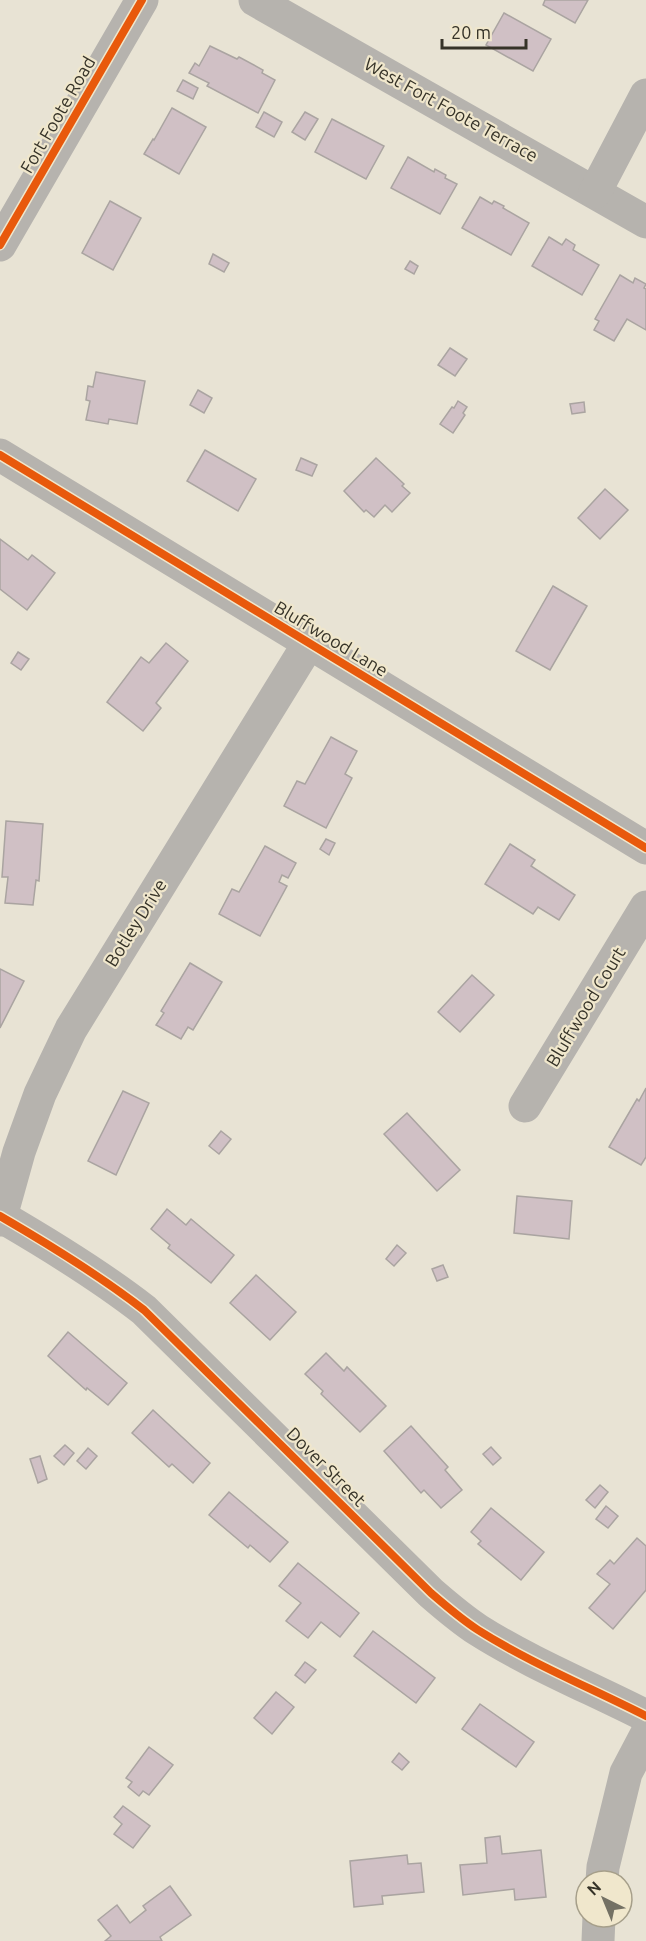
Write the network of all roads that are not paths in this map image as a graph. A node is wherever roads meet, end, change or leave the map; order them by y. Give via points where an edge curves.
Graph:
1 (142, 0) edge
2 (255, 0) edge
3 (646, 95) edge
4 (595, 192) junction
5 (646, 222) edge
6 (0, 244) edge
7 (0, 455) edge
8 (309, 643) junction
9 (646, 848) edge
10 (646, 907) edge
11 (525, 1106) dead end
12 (0, 1218) edge
13 (646, 1716) edge
14 (646, 1735) edge
15 (603, 1869) edge

1 - 6 street, Fort Foote Road
2 - 4 street, West Fort Foote Terrace
3 - 4 street
4 - 5 street, West Fort Foote Terrace
7 - 8 street, Bluffwood Lane
8 - 9 street, Bluffwood Lane
8 - 12 street, Botley Drive via 71,1029 40,1095
10 - 11 street, Bluffwood Court
12 - 13 street, Dover Street via 114,1286 144,1310 454,1612 507,1647
14 - 15 street via 626,1773

